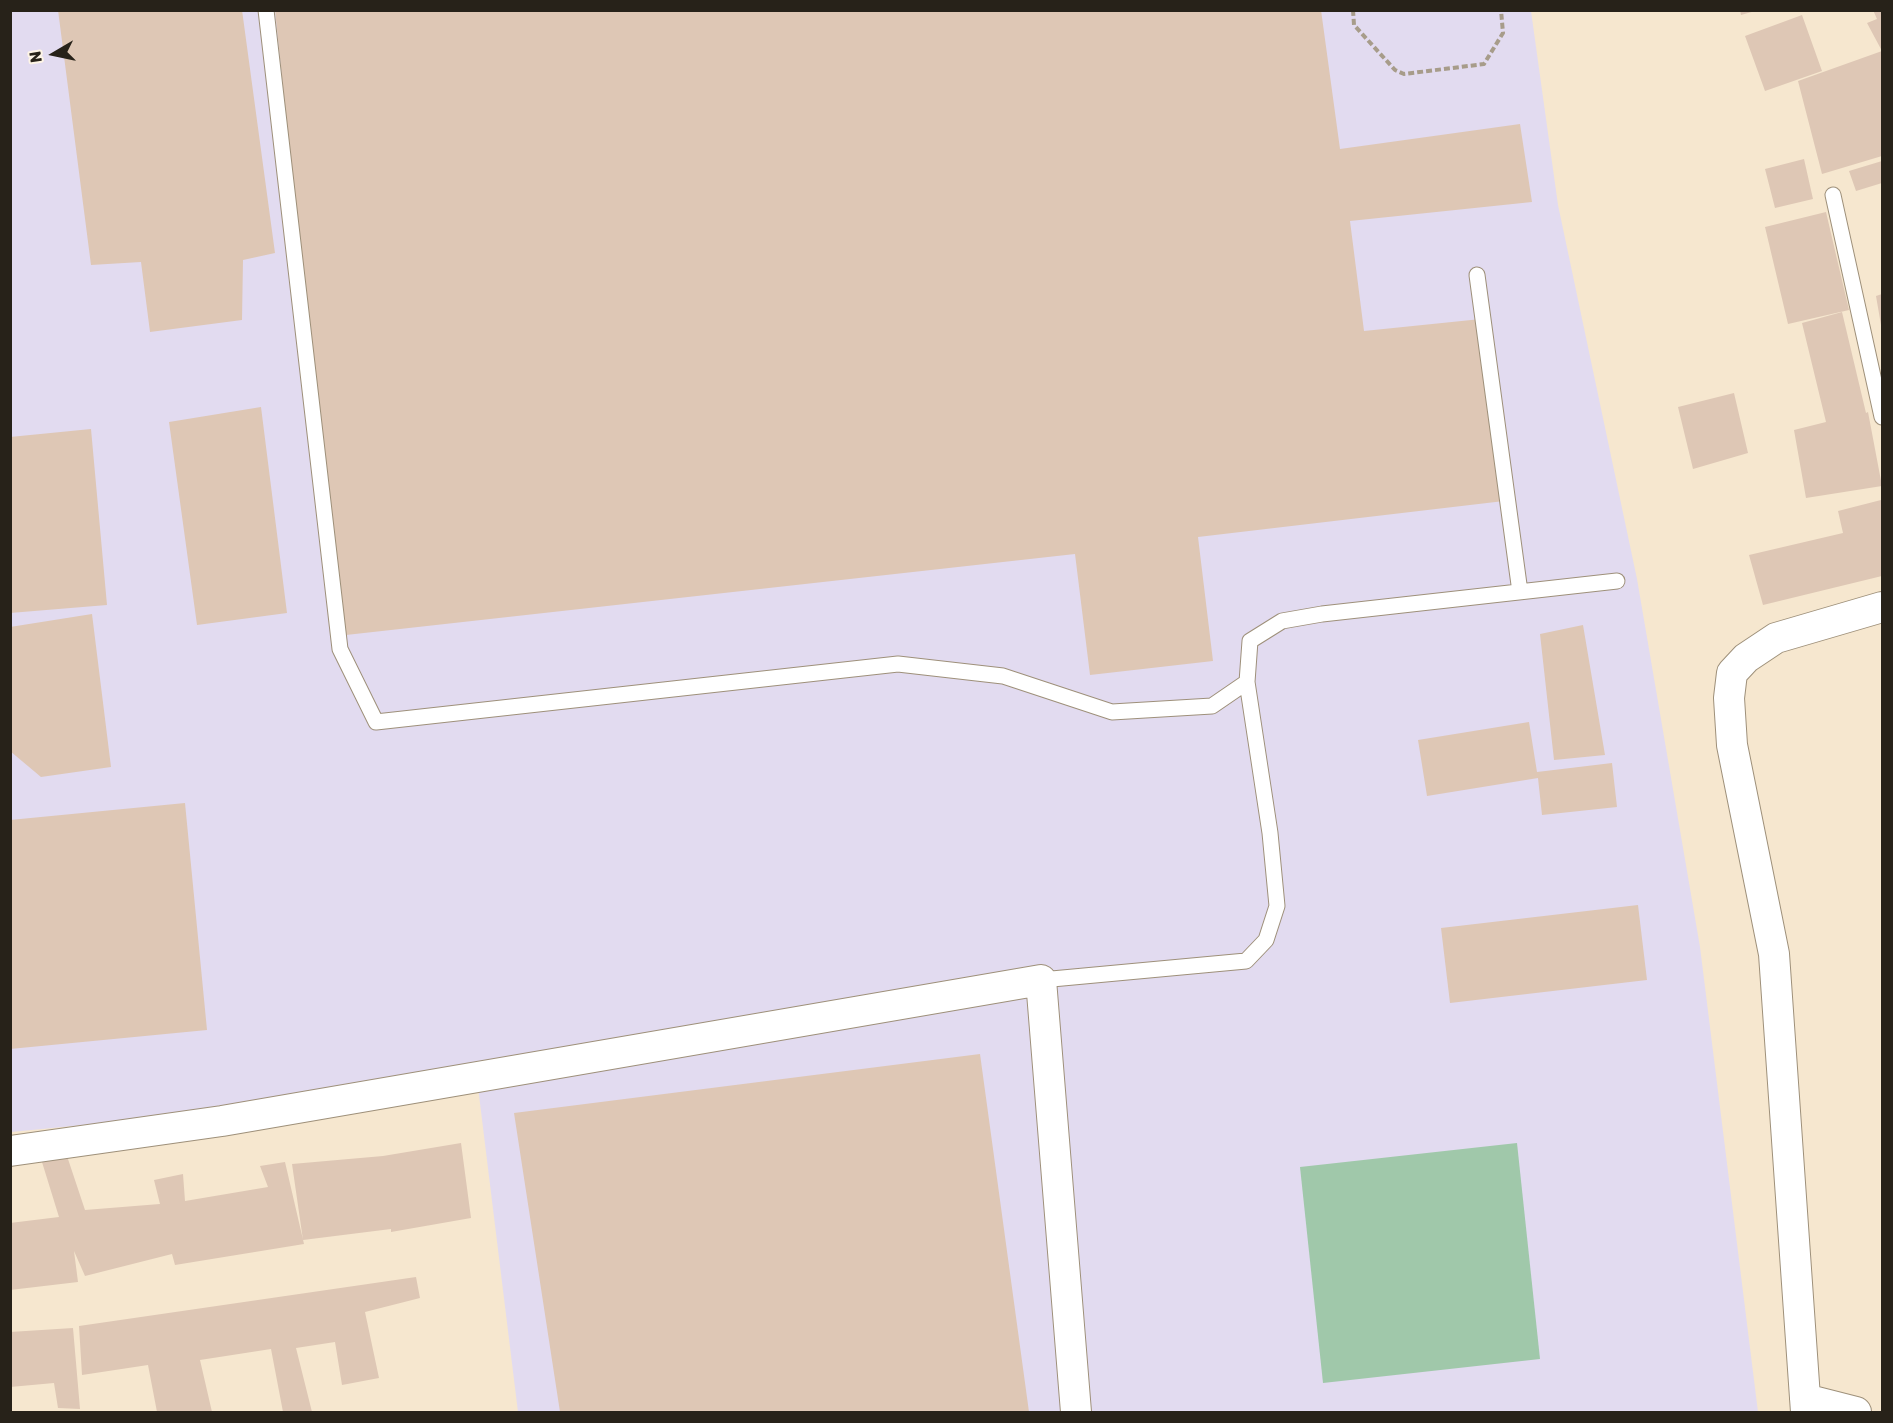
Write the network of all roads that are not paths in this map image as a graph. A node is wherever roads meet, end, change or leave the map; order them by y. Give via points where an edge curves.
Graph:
1 (266, 10) edge
2 (1833, 195) dead end
3 (1477, 275) dead end
4 (1882, 417) edge
5 (1617, 581) dead end
6 (1520, 592) junction
7 (1882, 607) edge
8 (1247, 682) junction
9 (1041, 980) junction
10 (10, 1151) edge
11 (1805, 1406) edge
12 (1076, 1413) edge
13 (1856, 1413) edge

1 - 8 lane via 340,649 376,722 898,664 1003,676 1112,712 1212,706
2 - 4 lane
3 - 6 lane
5 - 6 lane
6 - 8 lane via 1282,621 1250,641
7 - 11 street via 1776,638 1746,658 1732,673 1729,698 1732,745 1774,954
8 - 9 lane via 1270,833 1276,906 1266,940 1246,961
9 - 10 street via 222,1121
9 - 12 street
11 - 13 street

